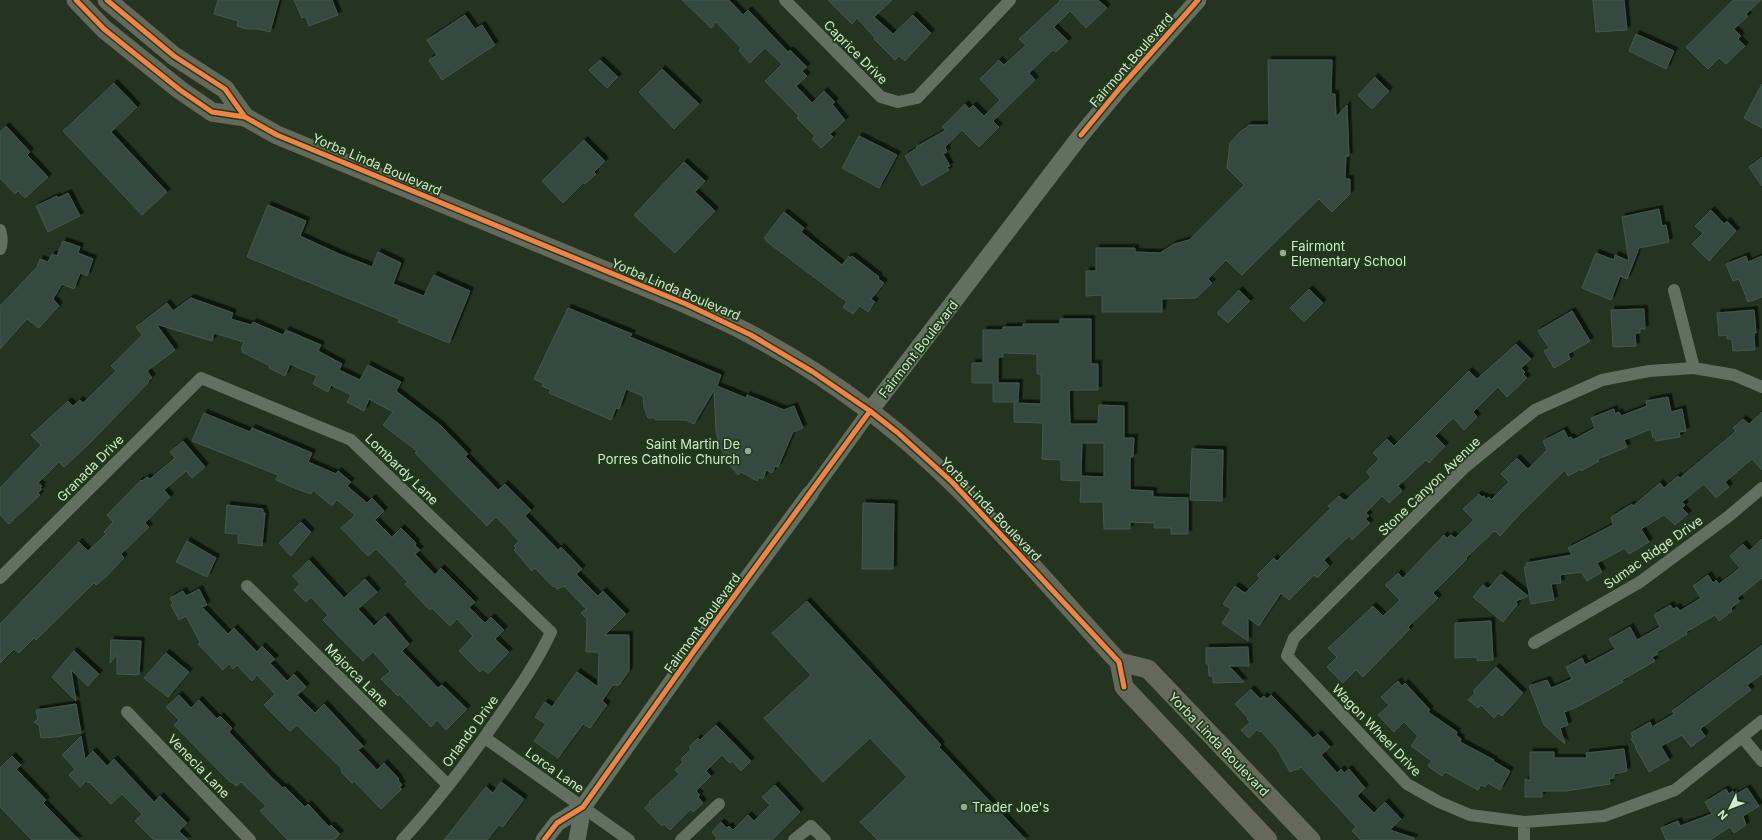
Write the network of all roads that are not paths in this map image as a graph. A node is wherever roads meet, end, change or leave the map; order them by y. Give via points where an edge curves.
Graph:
1 (76, 0) edge
2 (107, 0) edge
3 (785, 0) edge
4 (1010, 0) edge
5 (1198, 0) edge
6 (91, 16) junction
7 (245, 117) junction
8 (0, 230) edge
9 (1, 248) edge
10 (1674, 290) dead end
11 (1694, 368) junction
12 (201, 378) joint
13 (1762, 387) edge
14 (870, 411) junction
15 (1762, 488) edge
16 (810, 494) joint
17 (0, 578) edge
18 (247, 586) dead end
19 (551, 632) joint
20 (1534, 644) dead end
21 (1287, 656) joint
22 (1119, 662) junction
23 (127, 712) dead end
24 (1762, 721) edge
25 (1742, 737) junction
26 (485, 738) junction
27 (1762, 761) edge
28 (448, 785) junction
29 (719, 804) dead end
30 (583, 807) junction
31 (1524, 822) junction
32 (250, 840) edge
33 (402, 840) edge
34 (544, 840) edge
35 (577, 840) edge
36 (629, 840) edge
37 (681, 840) edge
38 (794, 840) edge
39 (825, 840) edge
40 (1268, 840) edge
41 (1311, 840) edge
42 (1524, 840) edge

1 - 6 main road, Yorba Linda Boulevard
2 - 6 main road
2 - 7 main road, Yorba Linda Boulevard via 174,56 225,89
3 - 4 street, Caprice Drive via 881,97 898,102 917,98
5 - 14 main road, Fairmont Boulevard via 1081,135
6 - 7 main road, Yorba Linda Boulevard via 180,90 212,112
7 - 14 main road, Yorba Linda Boulevard via 277,135 686,304 751,335 814,372
8 - 9 street
10 - 11 street
11 - 13 street, Stone Canyon Avenue via 1734,375
11 - 21 street, Stone Canyon Avenue via 1649,371 1602,380 1535,410 1465,467 1294,638
12 - 17 street, Granada Drive
12 - 19 street, Lombardy Lane via 351,440
14 - 16 street, Fairmont Boulevard
14 - 22 main road, Yorba Linda Boulevard via 952,482
15 - 20 street, Sumac Ridge Drive via 1729,516 1640,582
16 - 30 main road, Fairmont Boulevard
18 - 28 street, Majorca Lane
19 - 26 street, Orlando Drive via 540,654
21 - 31 street, Wagon Wheel Drive via 1407,784 1439,802 1470,815
22 - 40 main road via 1124,687
22 - 41 main road, Yorba Linda Boulevard via 1148,669
23 - 32 street, Venecia Lane
24 - 25 street, Wagon Wheel Drive
25 - 27 street
25 - 31 street, Wagon Wheel Drive via 1675,790 1604,816
26 - 28 street, Orlando Drive
26 - 30 street, Lorca Lane
28 - 33 street, Orlando Drive
29 - 37 street
30 - 34 main road, Fairmont Boulevard via 557,823
30 - 35 main road, Fairmont Boulevard
30 - 36 street, Lorca Lane
31 - 42 street
38 - 39 street via 811,826

